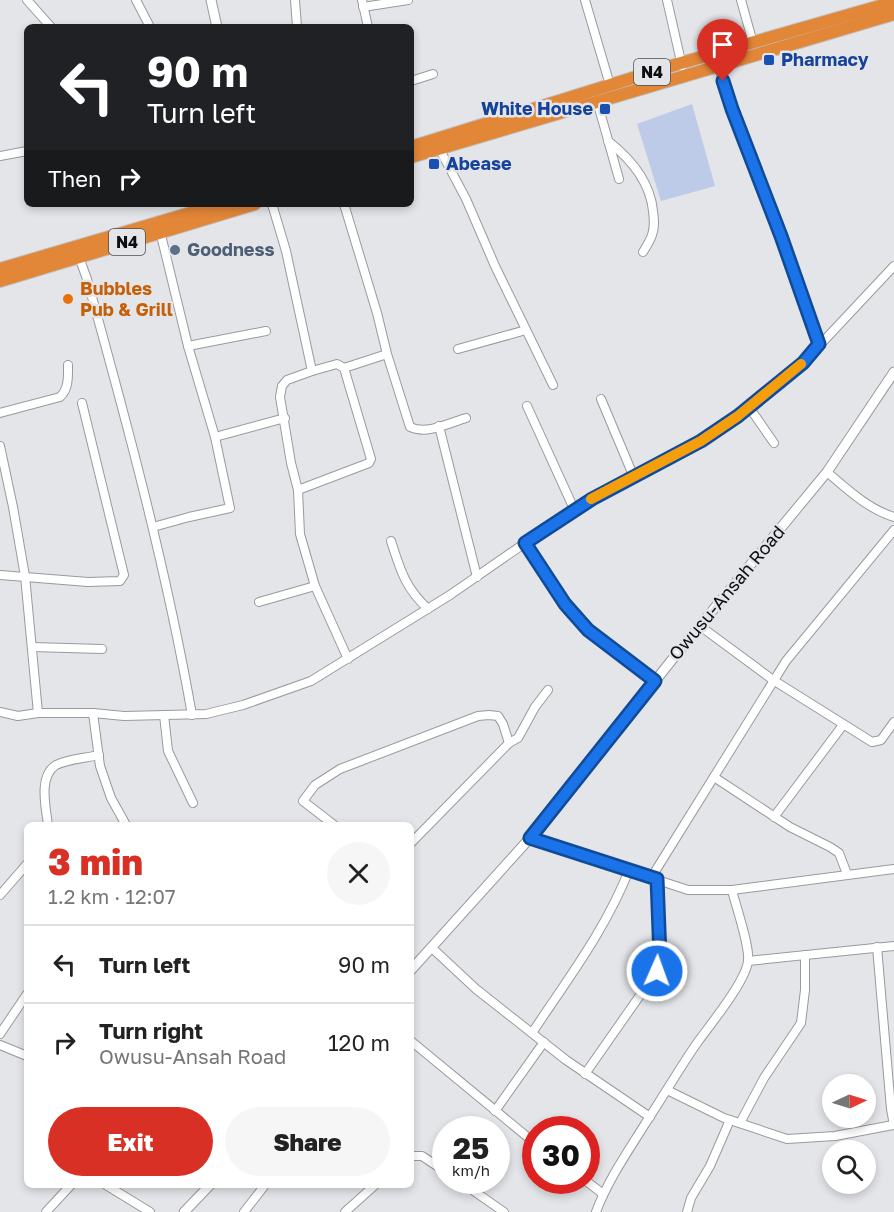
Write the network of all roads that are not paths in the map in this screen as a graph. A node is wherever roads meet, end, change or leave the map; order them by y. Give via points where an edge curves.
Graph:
1 (136, 0) edge
2 (211, 0) edge
3 (295, 0) edge
4 (408, 0) edge
5 (585, 0) edge
6 (667, 0) edge
7 (741, 0) edge
8 (29, 1) edge
9 (894, 2) edge
10 (363, 3) edge
11 (894, 14) edge
12 (48, 24) edge
13 (148, 24) edge
14 (216, 24) edge
15 (297, 24) edge
16 (367, 24) edge
17 (753, 43) junction
18 (681, 63) junction
19 (719, 67) junction
20 (433, 74) dead end
21 (685, 76) junction
22 (414, 80) edge
23 (610, 85) junction
24 (597, 101) junction
25 (608, 141) junction
26 (414, 146) edge
27 (439, 148) junction
28 (24, 152) edge
29 (0, 156) edge
30 (414, 156) edge
31 (619, 179) dead end
32 (212, 207) edge
33 (244, 207) edge
34 (274, 207) edge
35 (345, 207) edge
36 (160, 231) junction
37 (91, 248) junction
38 (643, 252) dead end
39 (79, 257) junction
40 (894, 266) edge
41 (0, 269) edge
42 (0, 281) edge
43 (526, 330) junction
44 (266, 331) dead end
45 (819, 344) junction
46 (188, 346) junction
47 (458, 349) dead end
48 (387, 354) junction
49 (68, 365) dead end
50 (344, 368) junction
51 (312, 371) junction
52 (894, 372) edge
53 (553, 385) dead end
54 (601, 399) dead end
55 (82, 403) dead end
56 (527, 406) dead end
57 (749, 407) junction
58 (0, 413) edge
59 (285, 418) junction
60 (466, 418) dead end
61 (439, 426) junction
62 (215, 437) junction
63 (774, 443) dead end
64 (0, 446) edge
65 (827, 472) junction
66 (633, 475) junction
67 (298, 490) junction
68 (574, 510) junction
69 (894, 517) edge
70 (153, 527) junction
71 (894, 530) edge
72 (391, 541) dead end
73 (525, 543) junction
74 (0, 575) edge
75 (25, 576) junction
76 (477, 577) junction
77 (315, 586) junction
78 (259, 602) dead end
79 (428, 609) junction
80 (700, 626) junction
81 (32, 647) junction
82 (102, 649) dead end
83 (348, 659) junction
84 (773, 680) junction
85 (655, 681) junction
86 (548, 690) dead end
87 (0, 712) edge
88 (38, 713) junction
89 (93, 713) junction
90 (164, 715) junction
91 (192, 715) junction
92 (894, 722) edge
93 (843, 725) junction
94 (509, 743) junction
95 (99, 755) junction
96 (714, 777) junction
97 (193, 803) dead end
98 (774, 817) junction
99 (48, 822) edge
100 (124, 822) edge
101 (330, 822) edge
102 (530, 838) junction
103 (414, 840) edge
104 (24, 867) edge
105 (894, 869) edge
106 (629, 870) junction
107 (847, 874) junction
108 (654, 878) junction
109 (732, 890) junction
110 (0, 895) edge
111 (894, 946) edge
112 (877, 947) junction
113 (432, 948) junction
114 (805, 955) junction
115 (748, 961) junction
116 (414, 967) edge
117 (24, 998) edge
118 (532, 1033) junction
119 (0, 1034) edge
120 (544, 1042) junction
121 (414, 1044) edge
122 (0, 1046) edge
123 (24, 1055) edge
124 (585, 1074) junction
125 (667, 1090) junction
126 (495, 1111) junction
127 (650, 1117) junction
128 (730, 1120) junction
129 (740, 1123) junction
130 (894, 1125) edge
131 (522, 1133) edge
132 (414, 1156) edge
133 (432, 1163) edge
134 (67, 1188) edge
135 (111, 1188) edge
136 (207, 1188) edge
137 (263, 1188) edge
138 (372, 1188) edge
139 (600, 1192) edge
140 (478, 1194) edge
141 (603, 1194) junction
142 (46, 1212) edge
143 (150, 1212) edge
144 (184, 1212) edge
145 (244, 1212) edge
146 (345, 1212) edge
147 (504, 1212) edge
148 (596, 1212) edge
149 (687, 1212) edge

1 - 13 street
2 - 14 street
3 - 15 street
4 - 10 street
5 - 23 street
6 - 18 street
7 - 17 street
8 - 12 street
9 - 17 highway, N4
10 - 16 street
11 - 19 highway, N4
17 - 18 highway, N4
18 - 21 street
18 - 23 highway, N4
19 - 21 highway, N4
19 - 45 street
20 - 22 street
21 - 24 highway, N4
23 - 26 highway, N4
24 - 25 street
24 - 27 highway, N4
25 - 31 street
25 - 38 street via 648,185 654,227
27 - 30 highway, N4
27 - 43 street
28 - 29 street
32 - 37 highway, N4
33 - 36 highway, N4
34 - 51 street
35 - 48 street
36 - 37 highway, N4
36 - 46 street
37 - 39 highway, N4
37 - 41 highway, N4
39 - 42 highway, N4
39 - 70 street
40 - 45 street
43 - 47 street
43 - 53 street
44 - 46 street
45 - 57 street via 803,363
46 - 62 street
48 - 50 street
48 - 61 street via 410,426 422,430
49 - 58 street via 67,388 60,397
50 - 51 street via 337,364
50 - 67 street via 371,459
51 - 59 street via 287,380 282,386 280,397
52 - 65 street, Owusu-Ansah Road
54 - 66 street
55 - 75 street via 124,575 120,581
56 - 68 street
57 - 63 street
57 - 66 street via 701,441
59 - 62 street
59 - 67 street
60 - 61 street
61 - 76 street
62 - 70 street via 230,508
64 - 75 street
65 - 69 street via 857,497
65 - 80 street, Owusu-Ansah Road
66 - 68 street
67 - 77 street via 300,534
68 - 73 street
70 - 91 street
71 - 84 street
72 - 79 street via 404,581
73 - 76 street
73 - 85 street via 565,604 588,630
74 - 75 street
75 - 81 street
76 - 79 street
77 - 78 street
77 - 83 street
79 - 83 street
80 - 84 street
80 - 85 street, Owusu-Ansah Road
81 - 82 street
81 - 88 street
83 - 91 street via 311,681 265,698
84 - 93 street
84 - 96 street
85 - 102 street, Owusu-Ansah Road
86 - 94 street via 518,738
87 - 88 street via 18,716
88 - 89 street
89 - 90 street
89 - 95 street
90 - 91 street
90 - 97 street via 168,751
92 - 93 street via 884,738 875,742
93 - 98 street
94 - 101 street via 498,716 478,716 340,769 315,785 303,801
94 - 103 street
95 - 99 street via 56,765 49,773 45,781
95 - 100 street via 111,798
96 - 98 street
96 - 108 street
98 - 107 street via 839,853
102 - 106 street
102 - 113 street, Owusu-Ansah Road
104 - 110 street
105 - 107 street
106 - 108 street
106 - 118 street via 582,959
107 - 109 street
108 - 109 street via 687,890
108 - 124 street via 660,957 657,971
109 - 115 street
111 - 112 street
112 - 114 street
112 - 130 street
113 - 116 street, Owusu-Ansah Road
113 - 118 street
114 - 115 street
114 - 129 street via 801,1023
115 - 125 street via 725,1004
117 - 119 street
118 - 120 street
120 - 124 street
120 - 126 street
121 - 126 street
122 - 123 street
124 - 127 street
125 - 127 street
125 - 128 street
126 - 131 street
127 - 141 street
128 - 129 street
128 - 149 street
129 - 130 street via 793,1140
132 - 133 street
134 - 142 street
135 - 143 street
136 - 144 street
137 - 145 street
138 - 146 street
139 - 141 street
140 - 147 street
141 - 148 street

